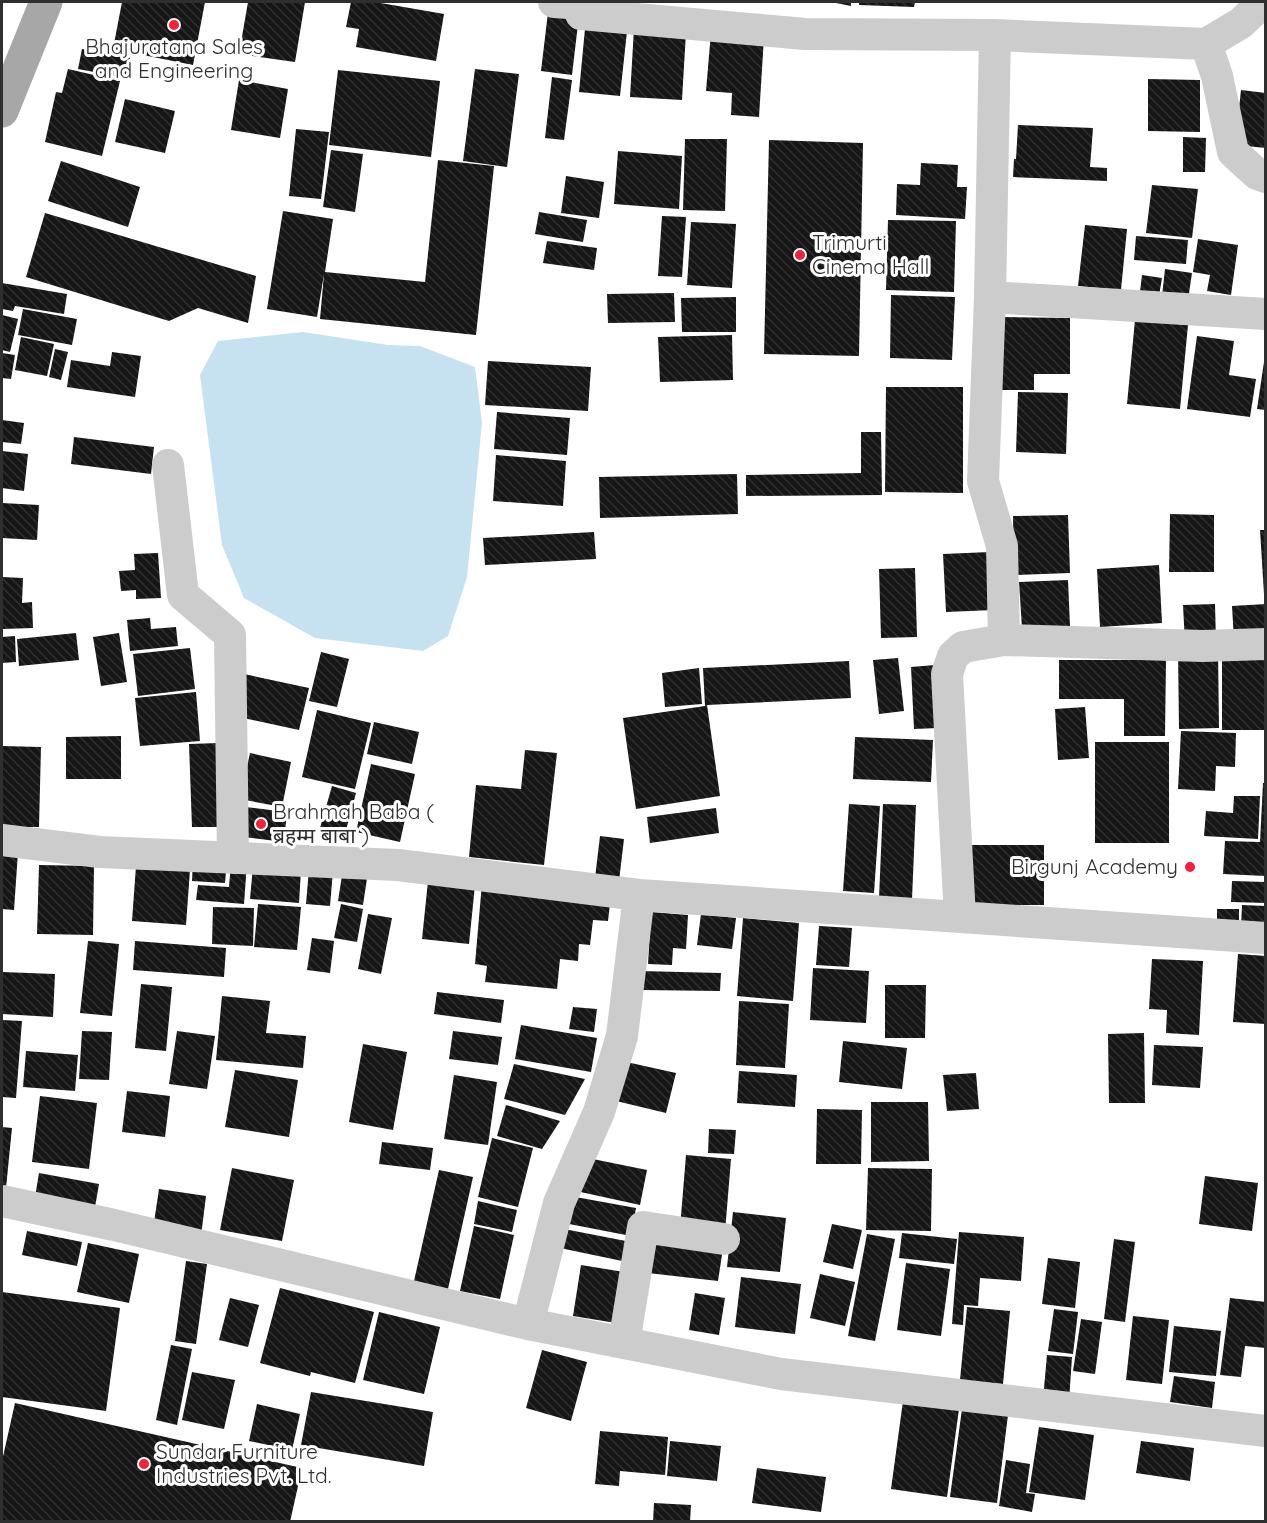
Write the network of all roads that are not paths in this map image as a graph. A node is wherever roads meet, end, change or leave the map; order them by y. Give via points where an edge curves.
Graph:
1 (45, 2) edge
2 (554, 2) edge
3 (1263, 2) edge
4 (995, 35) junction
5 (1206, 44) junction
6 (2, 111) edge
7 (1266, 177) edge
8 (990, 297) junction
9 (1266, 314) edge
10 (168, 465) dead end
11 (1004, 640) junction
12 (1266, 644) edge
13 (2, 840) edge
14 (233, 858) junction
15 (639, 895) junction
16 (960, 916) junction
17 (1266, 938) edge
18 (2, 1202) edge
19 (724, 1239) dead end
20 (528, 1324) junction
21 (624, 1343) junction
22 (1266, 1431) edge

1 - 6 main road
2 - 4 street via 583,4 581,14 805,34
3 - 5 street via 1241,23
4 - 5 street
4 - 8 street
5 - 7 street via 1233,152 1257,174
8 - 9 street
8 - 11 street via 984,481 1002,546
10 - 14 street via 183,595 230,635
11 - 12 street
11 - 16 street via 963,647 953,656 947,674
13 - 14 street via 100,852
14 - 15 street via 398,865
15 - 16 street
15 - 20 street via 622,1036 599,1112 559,1203
16 - 17 street
18 - 20 street via 114,1224
19 - 21 street via 643,1227
20 - 21 street
21 - 22 street via 781,1374

